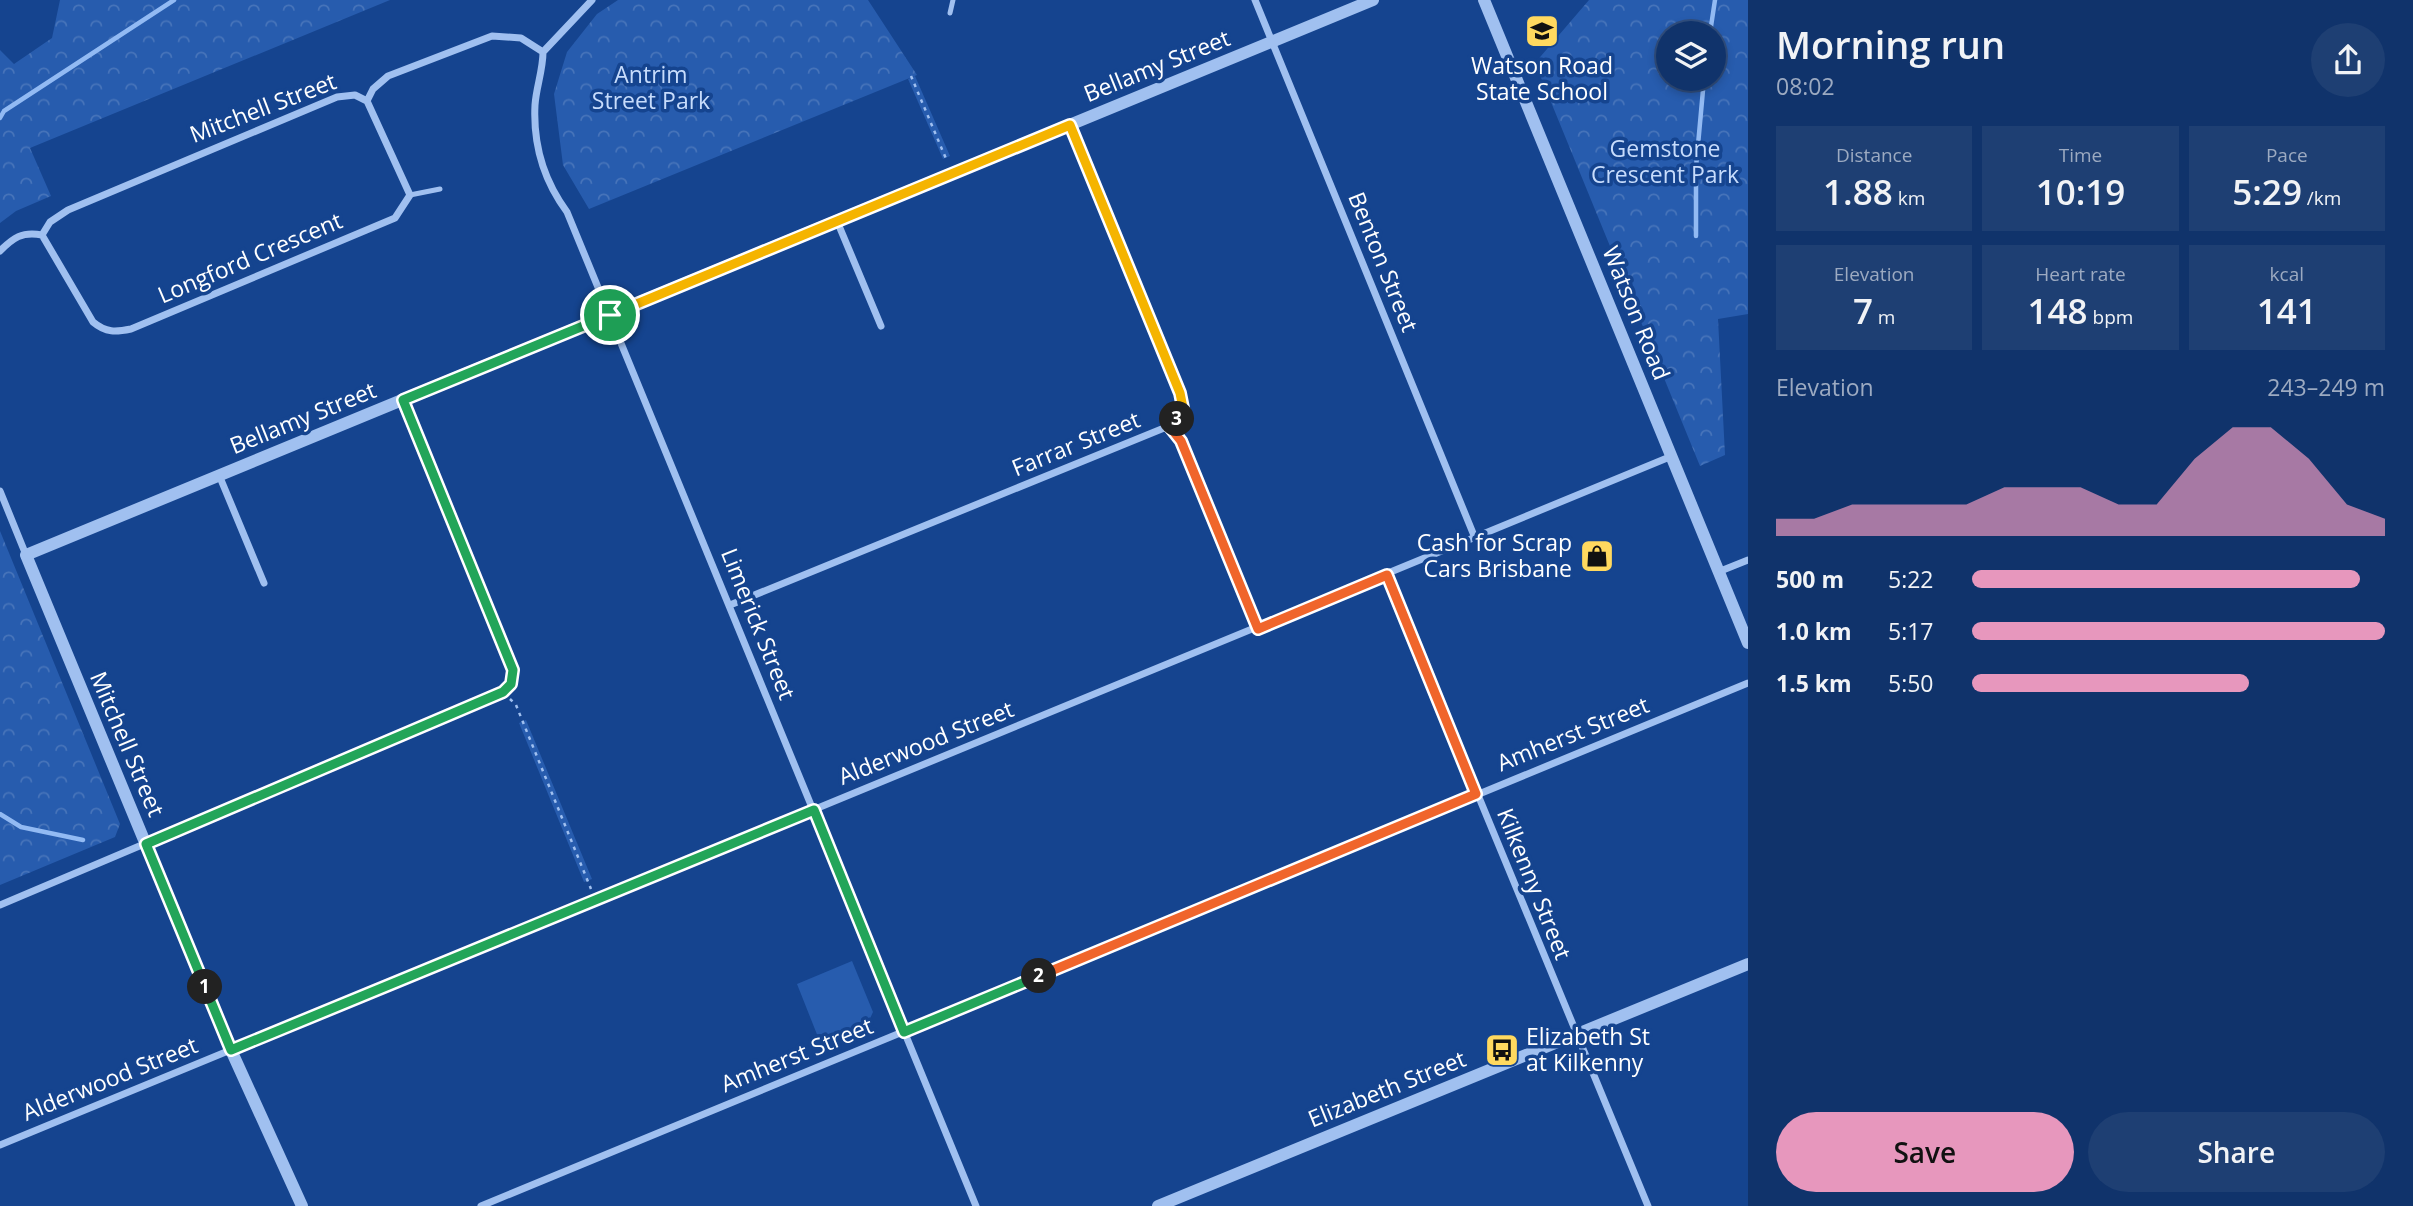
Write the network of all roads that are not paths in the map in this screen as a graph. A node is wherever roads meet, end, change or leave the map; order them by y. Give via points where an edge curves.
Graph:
1 (592, 0) edge
2 (953, 0) edge
3 (1255, 0) edge
4 (1373, 0) edge
5 (1484, 0) edge
6 (950, 13) dead end
7 (1272, 41) junction
8 (544, 52) junction
9 (367, 101) junction
10 (1070, 125) junction
11 (440, 189) dead end
12 (410, 195) junction
13 (836, 221) junction
14 (42, 235) junction
15 (0, 251) edge
16 (610, 315) junction
17 (881, 326) dead end
18 (403, 400) junction
19 (1672, 456) junction
20 (219, 475) junction
21 (0, 491) edge
22 (1475, 538) junction
23 (26, 555) junction
24 (1748, 560) edge
25 (1718, 572) junction
26 (1387, 575) junction
27 (264, 583) dead end
28 (730, 606) junction
29 (1748, 643) edge
30 (1748, 683) edge
31 (1476, 794) junction
32 (814, 810) junction
33 (146, 844) junction
34 (0, 905) edge
35 (1748, 964) edge
36 (904, 1032) junction
37 (1575, 1035) junction
38 (231, 1050) junction
39 (0, 1145) edge
40 (302, 1206) edge
41 (481, 1206) edge
42 (976, 1206) edge
43 (1158, 1206) edge
44 (1648, 1206) edge

1 - 8 street
2 - 6 lane
3 - 7 street, Benton Street
4 - 7 street, Bellamy Street
5 - 19 street, Watson Road
7 - 10 street, Bellamy Street
7 - 22 street, Benton Street
8 - 9 street, Mitchell Street via 521,38 492,36 388,76
8 - 16 street, Limerick Street via 535,103 542,161 550,188 567,212
9 - 12 street
9 - 14 street, Mitchell Street via 355,95 324,103 68,210 50,222
10 - 13 street, Bellamy Street
10 - 28 street, Farrar Street via 1180,393 1184,413 1169,426
11 - 12 lane
12 - 14 street, Longford Crescent via 395,218 116,332 102,330 93,322
13 - 16 street, Bellamy Street
13 - 17 street
14 - 15 street via 15,236
16 - 18 street, Bellamy Street
16 - 28 street, Limerick Street
18 - 20 street, Bellamy Street
18 - 33 street via 513,670 511,684 503,692
19 - 22 street, Alderwood Street
19 - 25 street, Watson Road
20 - 23 street, Bellamy Street
20 - 27 street
21 - 23 street, Mitchell Street
22 - 26 street, Alderwood Street
23 - 33 street, Mitchell Street
24 - 25 street
25 - 29 street, Watson Road
26 - 31 street, Kilkenny Street
26 - 32 street, Alderwood Street
28 - 32 street, Limerick Street
30 - 31 street, Amherst Street
31 - 36 street, Amherst Street
31 - 37 street, Kilkenny Street
32 - 36 street, Limerick Street
32 - 38 street, Alderwood Street
33 - 34 street
33 - 38 street, Mitchell Street
35 - 37 street, Elizabeth Street
36 - 41 street, Amherst Street
36 - 42 street, Limerick Street
37 - 43 street, Elizabeth Street
37 - 44 street, Kilkenny Street
38 - 39 street, Alderwood Street
38 - 40 street, Mitchell Street

